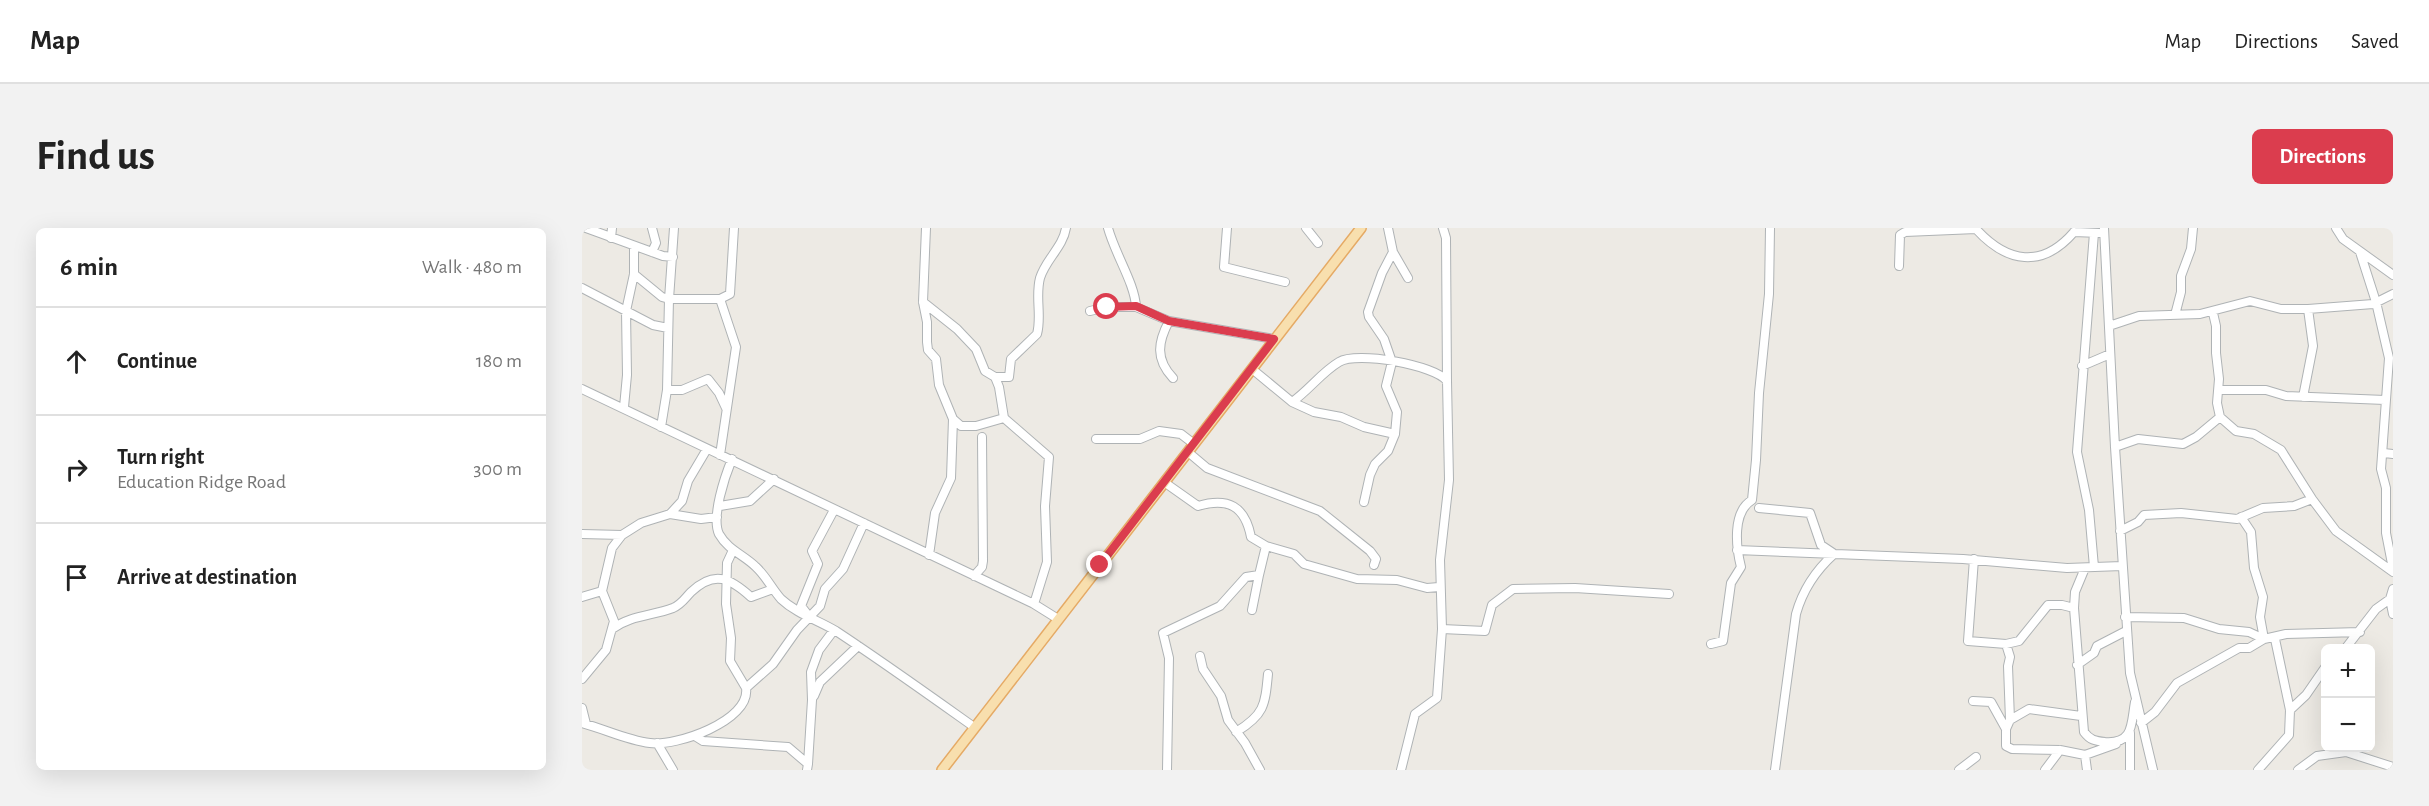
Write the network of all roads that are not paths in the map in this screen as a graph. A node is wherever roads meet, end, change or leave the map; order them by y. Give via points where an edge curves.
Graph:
1 (586, 228) edge
2 (612, 228) edge
3 (651, 228) edge
4 (674, 228) edge
5 (734, 228) edge
6 (926, 228) edge
7 (1066, 228) edge
8 (1108, 228) edge
9 (1227, 228) edge
10 (1306, 228) edge
11 (1361, 228) edge
12 (1388, 228) edge
13 (1443, 228) edge
14 (1770, 228) edge
15 (2193, 228) edge
16 (2336, 228) edge
17 (1976, 229) edge
18 (2072, 230) edge
19 (2104, 231) edge
20 (2094, 233) junction
21 (611, 238) junction
22 (1318, 243) dead end
23 (634, 247) junction
24 (652, 252) junction
25 (1393, 252) junction
26 (2360, 252) junction
27 (673, 257) junction
28 (1899, 266) dead end
29 (634, 274) junction
30 (2393, 275) edge
31 (1408, 278) dead end
32 (1285, 282) dead end
33 (582, 288) edge
34 (2393, 294) edge
35 (669, 299) junction
36 (720, 299) junction
37 (923, 302) junction
38 (2376, 302) junction
39 (1136, 306) junction
40 (2308, 309) junction
41 (626, 310) junction
42 (1090, 311) dead end
43 (2213, 313) junction
44 (2175, 315) junction
45 (1169, 321) junction
46 (2109, 326) junction
47 (668, 328) junction
48 (1274, 339) junction
49 (2110, 354) junction
50 (1392, 362) junction
51 (2082, 366) junction
52 (1252, 369) junction
53 (995, 378) junction
54 (1173, 378) dead end
55 (1447, 381) junction
56 (582, 389) edge
57 (667, 390) junction
58 (2219, 390) junction
59 (2303, 397) junction
60 (2385, 400) junction
61 (1292, 402) junction
62 (624, 407) junction
63 (726, 408) junction
64 (2220, 417) junction
65 (1004, 418) junction
66 (953, 419) junction
67 (662, 427) junction
68 (1395, 434) junction
69 (982, 437) dead end
70 (1096, 439) dead end
71 (2115, 447) junction
72 (1191, 448) junction
73 (707, 449) junction
74 (2384, 453) junction
75 (2393, 454) edge
76 (720, 455) junction
77 (732, 459) junction
78 (774, 479) junction
79 (1164, 482) junction
80 (2312, 499) junction
81 (1364, 502) dead end
82 (720, 506) junction
83 (1759, 508) dead end
84 (834, 510) junction
85 (670, 514) junction
86 (717, 517) junction
87 (2241, 517) junction
88 (864, 523) junction
89 (2120, 531) junction
90 (582, 534) edge
91 (622, 534) junction
92 (1266, 546) junction
93 (1737, 549) junction
94 (733, 550) junction
95 (1834, 554) junction
96 (929, 555) junction
97 (1974, 559) junction
98 (1374, 565) dead end
99 (2094, 567) junction
100 (2122, 567) junction
101 (2085, 568) junction
102 (2393, 571) edge
103 (1259, 575) junction
104 (974, 576) junction
105 (727, 579) junction
106 (1439, 587) junction
107 (773, 589) junction
108 (2393, 589) edge
109 (602, 591) junction
110 (1669, 594) dead end
111 (582, 597) edge
112 (2390, 599) junction
113 (1034, 604) junction
114 (2074, 608) junction
115 (1252, 610) dead end
116 (2393, 614) edge
117 (809, 616) junction
118 (2125, 617) junction
119 (1058, 619) junction
120 (612, 629) junction
121 (1442, 629) junction
122 (834, 630) junction
123 (2126, 631) junction
124 (2360, 632) junction
125 (2264, 639) junction
126 (2275, 639) junction
127 (1711, 644) dead end
128 (2006, 644) junction
129 (2349, 644) edge
130 (858, 646) junction
131 (1200, 656) dead end
132 (2077, 665) junction
133 (2321, 672) edge
134 (583, 674) edge
135 (1268, 674) dead end
136 (746, 688) junction
137 (2136, 698) junction
138 (812, 700) junction
139 (1973, 701) dead end
140 (582, 708) edge
141 (2290, 710) junction
142 (2081, 717) junction
143 (2010, 720) junction
144 (584, 723) edge
145 (2141, 723) junction
146 (974, 727) junction
147 (2006, 729) junction
148 (2130, 731) junction
149 (1236, 732) junction
150 (695, 736) junction
151 (2120, 742) junction
152 (657, 743) junction
153 (2060, 750) junction
154 (2085, 755) junction
155 (1977, 757) dead end
156 (808, 767) edge
157 (2393, 767) edge
158 (670, 769) edge
159 (942, 770) edge
160 (1167, 770) edge
161 (1260, 770) edge
162 (1401, 770) edge
163 (1775, 770) edge
164 (1959, 770) edge
165 (2045, 770) edge
166 (2087, 770) edge
167 (2130, 770) edge
168 (2153, 770) edge
169 (2258, 770) edge
170 (2298, 770) edge

1 - 21 street
2 - 21 street
3 - 24 street via 656,238
4 - 27 street
5 - 36 street via 732,288
6 - 37 street
7 - 53 street via 1040,279 1037,334 1011,359 1009,377
8 - 39 street via 1136,293
9 - 32 street via 1224,267
10 - 22 street
11 - 48 main road
12 - 25 street
13 - 55 street
14 - 93 street via 1769,294 1752,500 1740,512
15 - 44 street
16 - 26 street
17 - 18 street via 1987,242 2019,257 2052,252
17 - 28 street via 1905,232 1900,235
18 - 20 street
19 - 20 street
19 - 46 street
20 - 51 street
21 - 23 street
23 - 24 street
23 - 29 street
24 - 27 street
25 - 31 street
25 - 50 street via 1368,312
26 - 30 street
26 - 38 street
27 - 35 street
29 - 35 street
29 - 41 street
33 - 41 street
34 - 38 street
35 - 36 street
35 - 47 street
36 - 63 street via 736,347
37 - 53 street via 965,337 976,349 985,371
37 - 66 street via 928,350 936,359 939,385
38 - 40 street
38 - 60 street via 2389,358
39 - 42 street
39 - 45 street
40 - 43 street via 2281,309 2250,301
40 - 59 street via 2313,346
41 - 47 street via 652,325
41 - 62 street
43 - 44 street
43 - 58 street
44 - 46 street via 2139,316
45 - 48 street
45 - 54 street via 1159,348 1161,363
46 - 49 street
47 - 57 street
48 - 52 main road
49 - 51 street
49 - 71 street
50 - 55 street via 1435,371
50 - 61 street via 1352,357 1341,360
50 - 68 street via 1386,386 1397,412
51 - 99 street via 2077,462 2089,510
52 - 61 street
52 - 72 main road
53 - 65 street
55 - 106 street via 1449,480
56 - 62 street
57 - 63 street via 682,390 708,379
57 - 67 street
58 - 59 street via 2266,390
58 - 64 street
59 - 60 street
60 - 74 street
61 - 68 street via 1364,428
62 - 67 street
63 - 76 street
64 - 71 street via 2183,444 2138,439
64 - 80 street via 2236,431 2254,434 2281,450
65 - 66 street via 976,426 961,426
65 - 113 street via 1049,457 1045,506 1047,562
66 - 96 street via 951,478 935,513
67 - 73 street
68 - 81 street via 1388,451 1375,464
69 - 104 street via 983,561
70 - 72 street via 1140,439 1159,431 1181,434
71 - 89 street
72 - 79 main road
72 - 98 street via 1207,468 1320,511 1370,550 1376,559
73 - 76 street
73 - 85 street via 688,481 682,501
74 - 75 street
74 - 102 street via 2381,469
76 - 77 street
77 - 78 street
77 - 82 street
78 - 82 street via 750,501
78 - 84 street
79 - 92 street via 1198,506 1222,502 1235,507 1245,516 1251,537
79 - 119 main road
80 - 87 street via 2294,506 2263,508
80 - 102 street via 2341,536
82 - 86 street
83 - 95 street via 1810,513 1821,545
84 - 88 street
84 - 117 street via 812,551 818,564 801,606
85 - 86 street via 701,519
85 - 91 street
86 - 94 street via 718,532
87 - 89 street via 2144,515
87 - 125 street via 2251,532 2254,568 2263,597 2260,617
88 - 96 street
88 - 117 street via 843,569 830,580 820,606
89 - 100 street
90 - 91 street
91 - 109 street via 612,548
92 - 103 street
92 - 106 street via 1294,554 1304,564 1357,579
93 - 95 street
93 - 127 street via 1741,567 1731,583 1723,641
94 - 105 street via 727,563
94 - 107 street via 756,567
95 - 97 street
95 - 163 street via 1811,579 1796,614
96 - 104 street
97 - 101 street
97 - 128 street via 1968,641
99 - 100 street
99 - 101 street
100 - 118 street
101 - 114 street via 2075,592
103 - 115 street
103 - 160 street via 1246,577 1220,606 1163,633 1168,658
104 - 113 street
105 - 107 street via 751,597
105 - 120 street via 704,584 673,608 633,617
105 - 136 street via 730,661
106 - 121 street
107 - 117 street via 782,600
108 - 112 street
109 - 111 street
109 - 120 street via 614,621
110 - 121 street via 1513,589 1492,605 1485,631
112 - 116 street
112 - 124 street via 2376,609
113 - 119 street
114 - 128 street via 2048,605 2019,641
114 - 132 street
117 - 122 street
117 - 136 street via 773,664
118 - 123 street
118 - 125 street via 2184,618
119 - 146 main road
120 - 134 street via 606,650
121 - 162 street via 1437,698 1415,714
122 - 130 street
122 - 138 street via 819,650 811,672
123 - 132 street via 2097,646 2094,653
123 - 137 street
124 - 126 street via 2286,634
124 - 129 street
125 - 126 street
125 - 145 street via 2249,648 2239,648 2177,683 2155,712
126 - 141 street
128 - 143 street via 2010,657
130 - 138 street via 820,682
130 - 146 street
131 - 149 street
132 - 142 street
133 - 141 street
135 - 149 street via 1261,713
136 - 150 street via 743,706 726,721
137 - 145 street
137 - 148 street
138 - 156 street
139 - 147 street via 1991,702
140 - 144 street
141 - 169 street via 2289,735
142 - 143 street via 2028,709
142 - 151 street via 2090,739
143 - 147 street
144 - 152 street
145 - 168 street
146 - 159 main road
147 - 153 street via 2006,746
148 - 151 street
148 - 167 street
149 - 161 street
150 - 152 street
150 - 156 street via 703,741 788,747
151 - 154 street
152 - 158 street
153 - 154 street
153 - 165 street
154 - 166 street
155 - 164 street
157 - 170 street via 2346,752 2317,756

